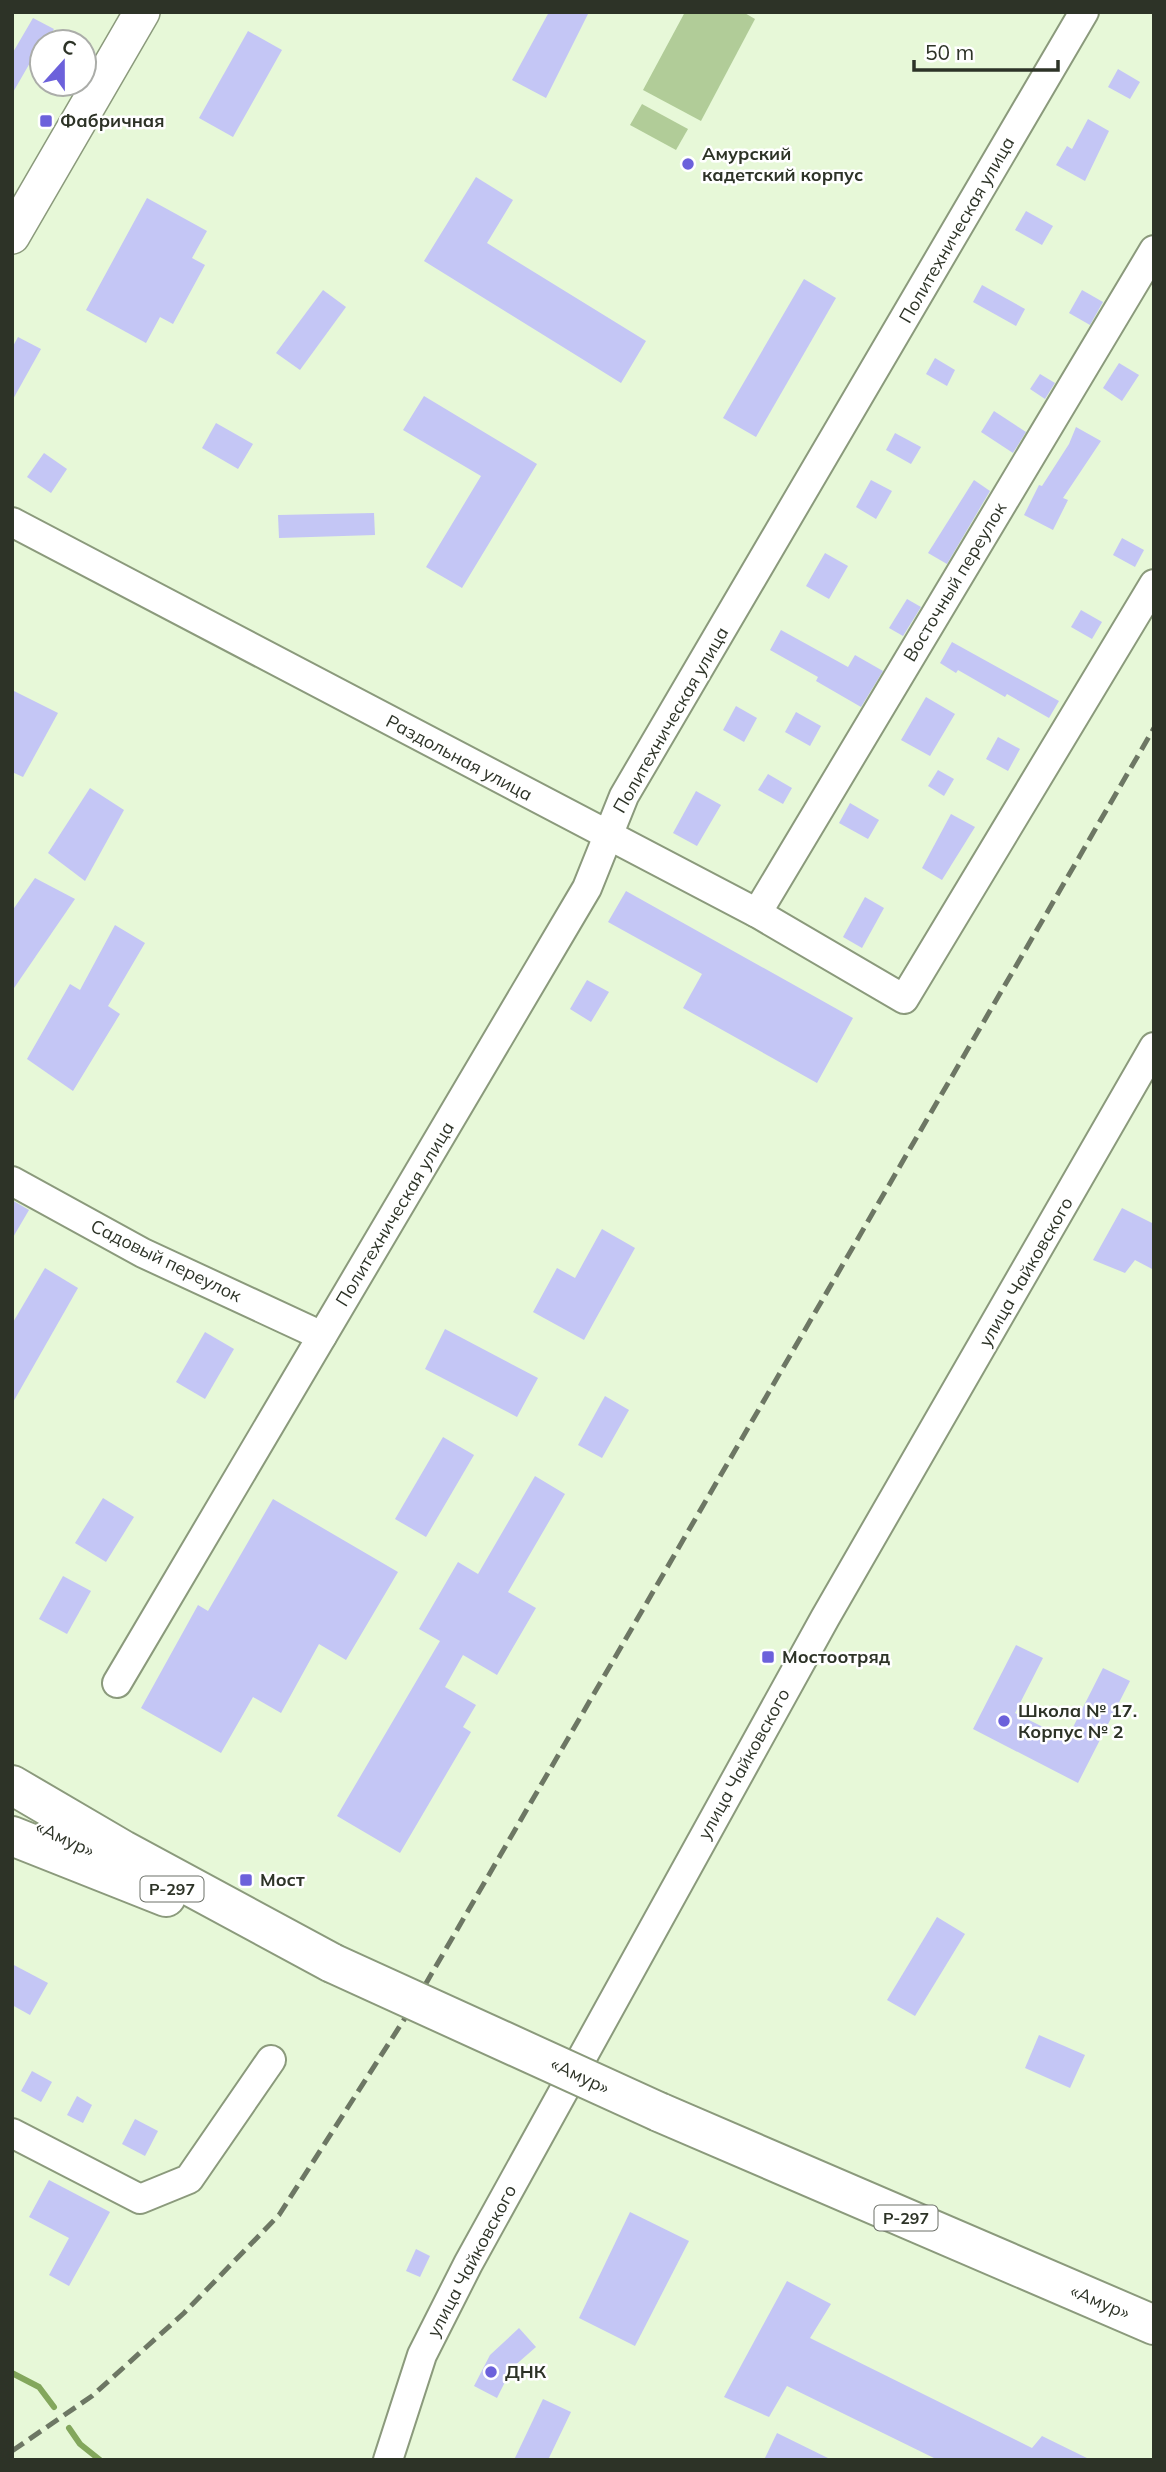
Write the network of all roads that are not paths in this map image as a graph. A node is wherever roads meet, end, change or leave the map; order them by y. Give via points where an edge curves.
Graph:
1 (142, 12) edge
2 (1084, 12) edge
3 (17, 218) edge
4 (1154, 250) edge
5 (12, 522) edge
6 (1154, 584) edge
7 (607, 836) junction
8 (757, 913) junction
9 (1154, 1047) edge
10 (12, 1181) edge
11 (322, 1336) junction
12 (117, 1684) dead end
13 (12, 1785) edge
14 (12, 1815) edge
15 (12, 1836) edge
16 (332, 1963) junction
17 (271, 2060) dead end
18 (12, 2133) edge
19 (1154, 2325) edge
20 (388, 2460) edge

1 - 3 main road
2 - 7 street, Политехническая улица via 624,796
4 - 8 street, Восточный переулок
5 - 7 street, Раздольная улица
6 - 8 street, Раздольная улица via 904,999
7 - 8 street, Раздольная улица
7 - 11 street, Политехническая улица via 587,888
9 - 20 street, улица Чайковского via 825,1618 468,2264 422,2356
10 - 11 street, Садовый переулок via 143,1253
11 - 12 street, Политехническая улица
13 - 16 highway
14 - 16 highway, «Амур» / Р-297
15 - 16 highway
16 - 19 highway, «Амур» / Р-297, bridge via 659,2112
17 - 18 street via 189,2179 140,2199

